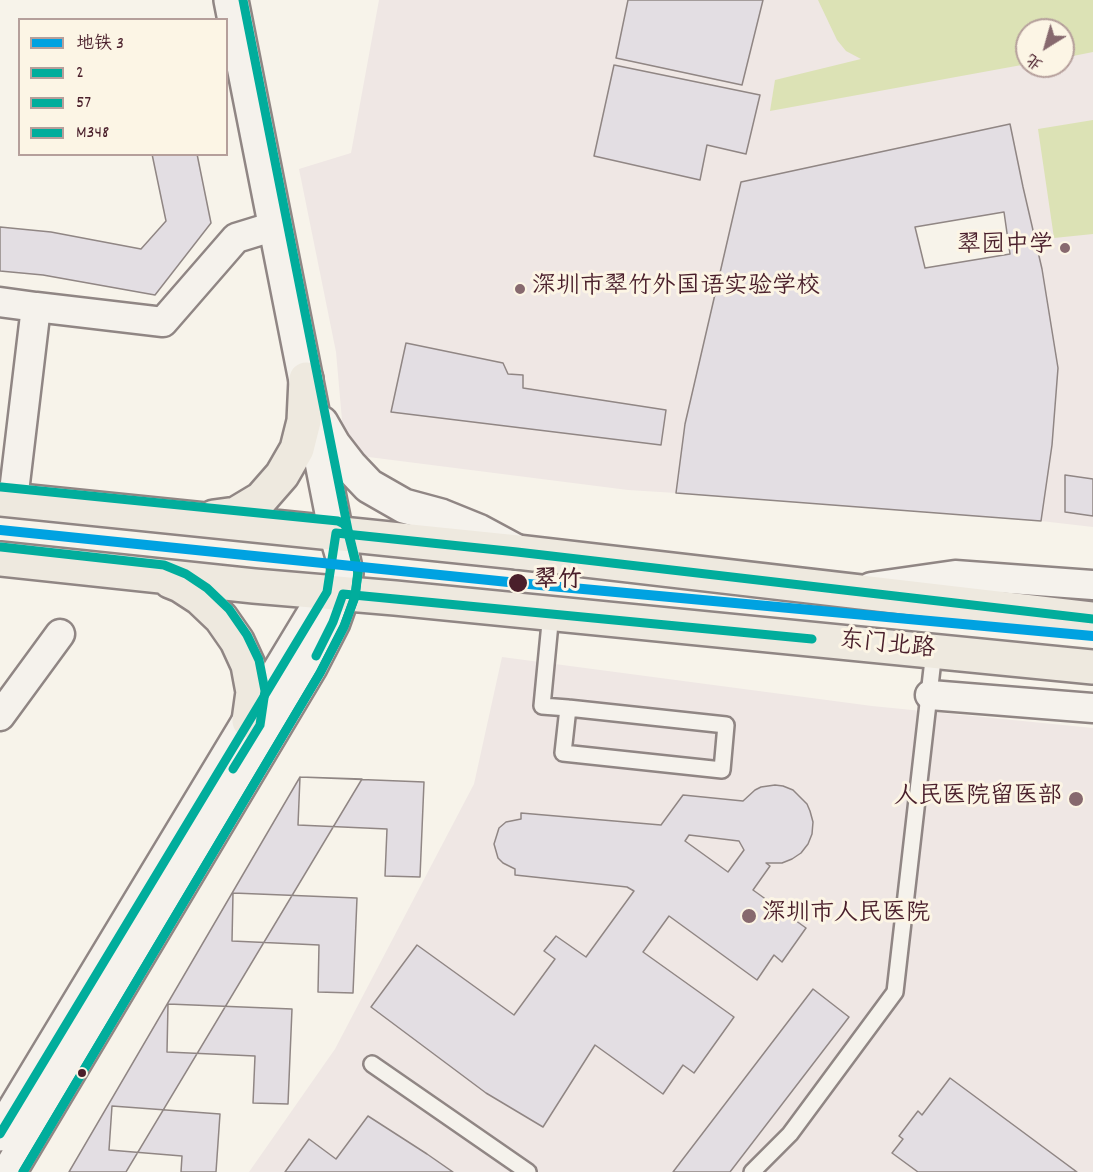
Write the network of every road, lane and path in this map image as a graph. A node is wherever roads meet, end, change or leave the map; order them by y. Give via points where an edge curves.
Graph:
1 (231, 0) edge
2 (275, 226) junction
3 (0, 302) edge
4 (36, 307) junction
5 (308, 392) junction
6 (6, 500) edge
7 (203, 519) junction
8 (336, 533) junction
9 (517, 552) junction
10 (0, 559) edge
11 (160, 576) junction
12 (1093, 585) edge
13 (843, 590) junction
14 (335, 593) junction
15 (551, 613) junction
16 (1093, 619) edge
17 (60, 634) dead end
18 (934, 651) junction
19 (1093, 667) edge
20 (930, 694) junction
21 (568, 708) junction
22 (1093, 708) edge
23 (0, 716) edge
24 (249, 721) junction
25 (372, 1064) dead end
26 (0, 1134) edge
27 (9, 1172) edge
28 (528, 1172) edge
29 (752, 1172) edge

1 - 2 main road
2 - 4 street via 236,238 163,322
2 - 5 main road
3 - 4 street
4 - 6 street
5 - 7 main road via 297,449 282,475 261,499 236,514
5 - 8 main road
5 - 9 main road via 333,444 369,486 404,506 478,531
6 - 7 main road
7 - 8 main road
8 - 9 main road
8 - 14 main road via 346,573
9 - 13 main road
10 - 11 main road, 东门北路
11 - 14 main road, 东门北路
11 - 24 main road via 200,598 237,641 248,665 253,692
12 - 13 street via 955,575
13 - 16 main road
14 - 15 main road, 东门北路
14 - 24 main road
14 - 27 main road via 333,622 310,666
15 - 18 main road, 东门北路
15 - 21 lane via 542,706
17 - 23 street
18 - 19 main road, 东门北路
18 - 20 lane
20 - 22 street
20 - 29 lane via 895,992 790,1134
21 - 21 lane via 726,724 722,770 563,753
24 - 26 main road
25 - 28 lane

